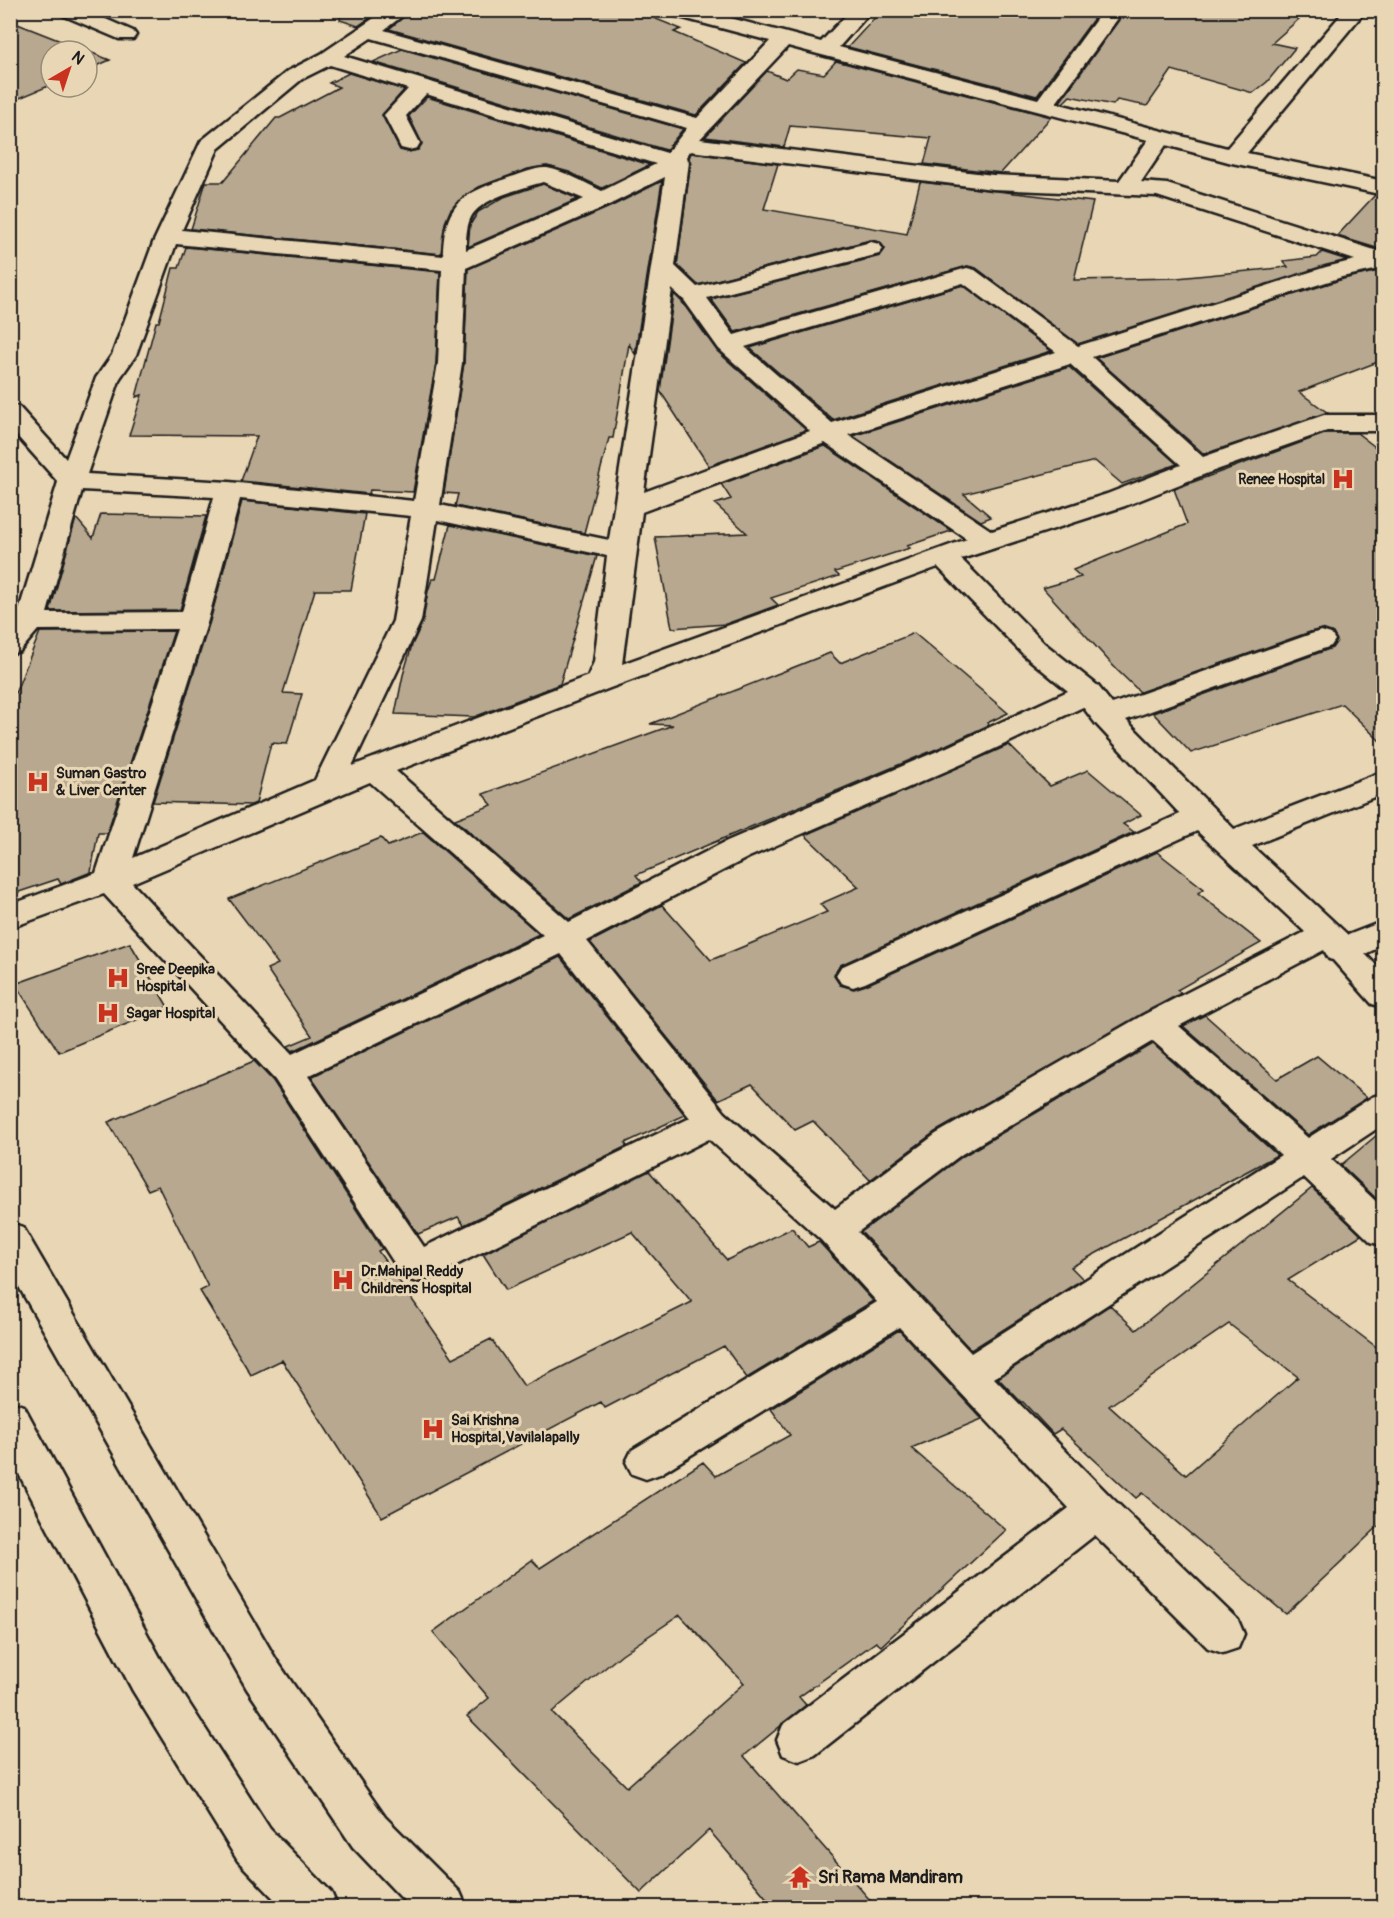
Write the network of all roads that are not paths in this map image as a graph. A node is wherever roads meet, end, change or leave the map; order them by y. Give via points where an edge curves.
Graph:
1 (67, 10) edge
2 (400, 10) edge
3 (675, 10) edge
4 (862, 10) edge
5 (1114, 10) edge
6 (1356, 10) edge
7 (367, 31) junction
8 (126, 35) dead end
9 (783, 39) junction
10 (825, 50) junction
11 (328, 58) junction
12 (422, 87) junction
13 (1043, 106) junction
14 (702, 126) junction
15 (1161, 137) junction
16 (409, 143) dead end
17 (678, 156) junction
18 (1232, 156) junction
19 (1125, 188) junction
20 (1383, 188) edge
21 (603, 199) junction
22 (168, 236) junction
23 (871, 249) dead end
24 (1383, 261) edge
25 (454, 264) junction
26 (663, 267) junction
27 (692, 295) junction
28 (728, 344) junction
29 (1075, 355) junction
30 (1383, 398) edge
31 (10, 412) edge
32 (1324, 423) junction
33 (1383, 423) edge
34 (828, 433) junction
35 (1199, 467) junction
36 (71, 481) junction
37 (228, 490) junction
38 (629, 507) junction
39 (427, 510) junction
40 (988, 541) junction
41 (621, 551) junction
42 (943, 556) junction
43 (194, 620) junction
44 (30, 622) junction
45 (1321, 640) dead end
46 (10, 645) edge
47 (600, 682) junction
48 (1097, 705) junction
49 (376, 770) junction
50 (1383, 781) edge
51 (327, 788) junction
52 (1201, 817) junction
53 (1229, 843) junction
54 (110, 879) junction
55 (10, 917) edge
56 (1383, 932) edge
57 (566, 938) junction
58 (1335, 943) junction
59 (853, 975) dead end
60 (1383, 994) edge
61 (1155, 1024) junction
62 (287, 1071) junction
63 (1383, 1106) edge
64 (713, 1122) junction
65 (1305, 1156) junction
66 (834, 1230) junction
67 (1383, 1232) edge
68 (10, 1237) edge
69 (902, 1306) junction
70 (967, 1375) junction
71 (10, 1418) edge
72 (646, 1462) dead end
73 (1097, 1510) junction
74 (1223, 1634) dead end
75 (799, 1740) dead end
76 (315, 1908) edge
77 (444, 1908) edge

1 - 8 main road
2 - 7 main road
3 - 9 main road
4 - 10 main road
5 - 13 main road
6 - 18 main road
7 - 11 main road
7 - 14 main road
9 - 10 main road
9 - 14 main road
10 - 13 main road
11 - 12 main road
11 - 22 main road via 295,75 209,146
12 - 16 main road via 395,115
12 - 17 main road
13 - 15 main road
14 - 17 main road
15 - 18 main road
15 - 19 main road
17 - 19 main road via 993,182
17 - 21 main road
17 - 26 main road
18 - 20 main road
19 - 24 main road via 1159,189
21 - 25 main road
21 - 25 main road via 544,174 475,199 458,219
22 - 25 main road
22 - 36 main road via 124,355 108,378
23 - 27 main road
24 - 29 main road via 1334,272
25 - 39 main road via 450,363
26 - 27 main road
26 - 38 main road
27 - 28 main road
28 - 29 main road via 968,275
28 - 34 main road
29 - 34 main road
29 - 35 main road
30 - 32 main road
31 - 36 main road
32 - 33 main road
32 - 35 main road
34 - 38 main road
34 - 40 main road
35 - 40 main road via 1116,500
36 - 37 main road
36 - 44 main road
37 - 39 main road
37 - 43 main road
38 - 41 main road
39 - 41 main road
39 - 51 main road via 407,621
40 - 42 main road
41 - 47 main road via 608,662
42 - 47 main road
42 - 48 main road via 1034,649
43 - 44 main road
43 - 54 main road
44 - 46 main road
45 - 48 main road
47 - 49 main road
48 - 52 main road
48 - 57 main road via 958,754 738,849
49 - 51 main road
49 - 57 main road
50 - 53 main road
51 - 54 main road
52 - 53 main road
52 - 59 main road
53 - 58 main road
54 - 55 main road
54 - 62 main road
56 - 58 main road
57 - 62 main road
57 - 64 main road
58 - 60 main road
58 - 61 main road
61 - 65 main road
61 - 66 main road via 949,1144
62 - 64 main road via 417,1267
63 - 65 main road
64 - 66 main road
65 - 67 main road
65 - 70 main road
66 - 69 main road
68 - 77 main road via 262,1675 369,1832
69 - 70 main road
69 - 72 main road
70 - 73 main road
71 - 76 main road via 148,1677 254,1845
73 - 74 main road
73 - 75 main road

